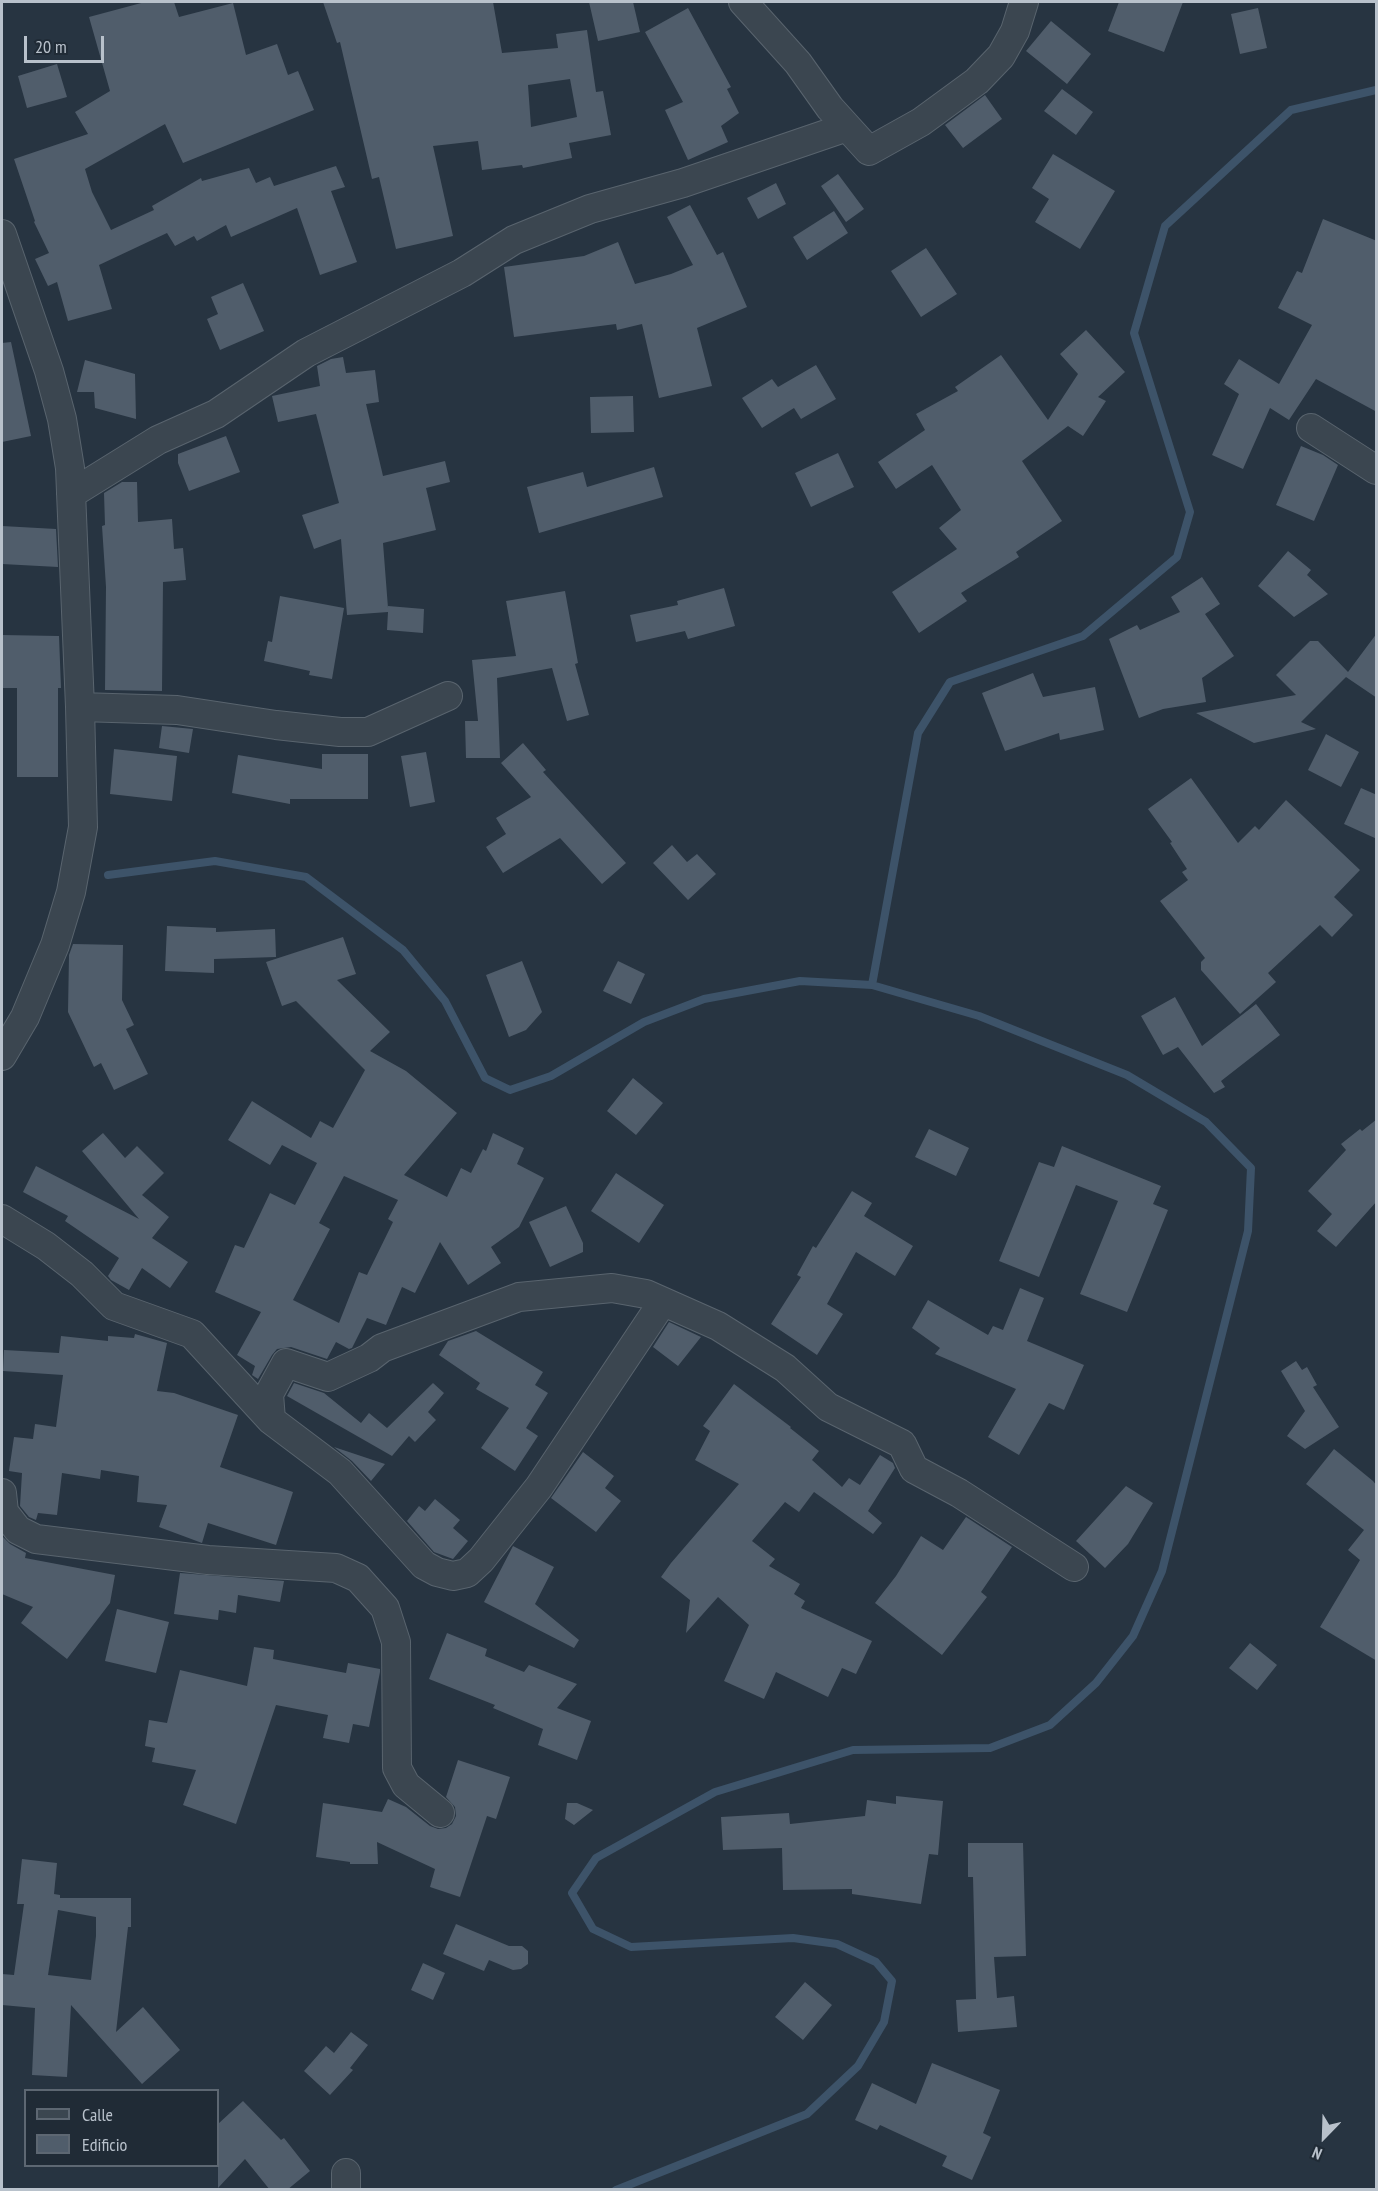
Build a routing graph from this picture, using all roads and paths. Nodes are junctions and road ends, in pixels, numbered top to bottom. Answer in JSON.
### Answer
{"nodes":[{"id":1,"x":743,"y":2,"type":"edge"},
{"id":2,"x":1024,"y":2,"type":"edge"},
{"id":3,"x":847,"y":127,"type":"junction"},
{"id":4,"x":2,"y":234,"type":"edge"},
{"id":5,"x":1311,"y":428,"type":"dead end"},
{"id":6,"x":1377,"y":470,"type":"edge"},
{"id":7,"x":71,"y":494,"type":"junction"},
{"id":8,"x":448,"y":696,"type":"dead end"},
{"id":9,"x":80,"y":707,"type":"junction"},
{"id":10,"x":2,"y":1056,"type":"edge"},
{"id":11,"x":2,"y":1219,"type":"edge"},
{"id":12,"x":662,"y":1302,"type":"junction"},
{"id":13,"x":271,"y":1420,"type":"junction"},
{"id":14,"x":2,"y":1493,"type":"edge"},
{"id":15,"x":1074,"y":1567,"type":"dead end"},
{"id":16,"x":440,"y":1813,"type":"dead end"}],
"edges":[{"from":1,"to":3,"type":"street"},
{"from":2,"to":3,"type":"street"},
{"from":3,"to":7,"type":"street"},
{"from":4,"to":7,"type":"street"},
{"from":5,"to":6,"type":"street"},
{"from":7,"to":9,"type":"street"},
{"from":8,"to":9,"type":"street"},
{"from":9,"to":10,"type":"street"},
{"from":11,"to":13,"type":"street"},
{"from":12,"to":13,"type":"street"},
{"from":12,"to":13,"type":"street"},
{"from":12,"to":15,"type":"street"},
{"from":14,"to":16,"type":"street"}]}
